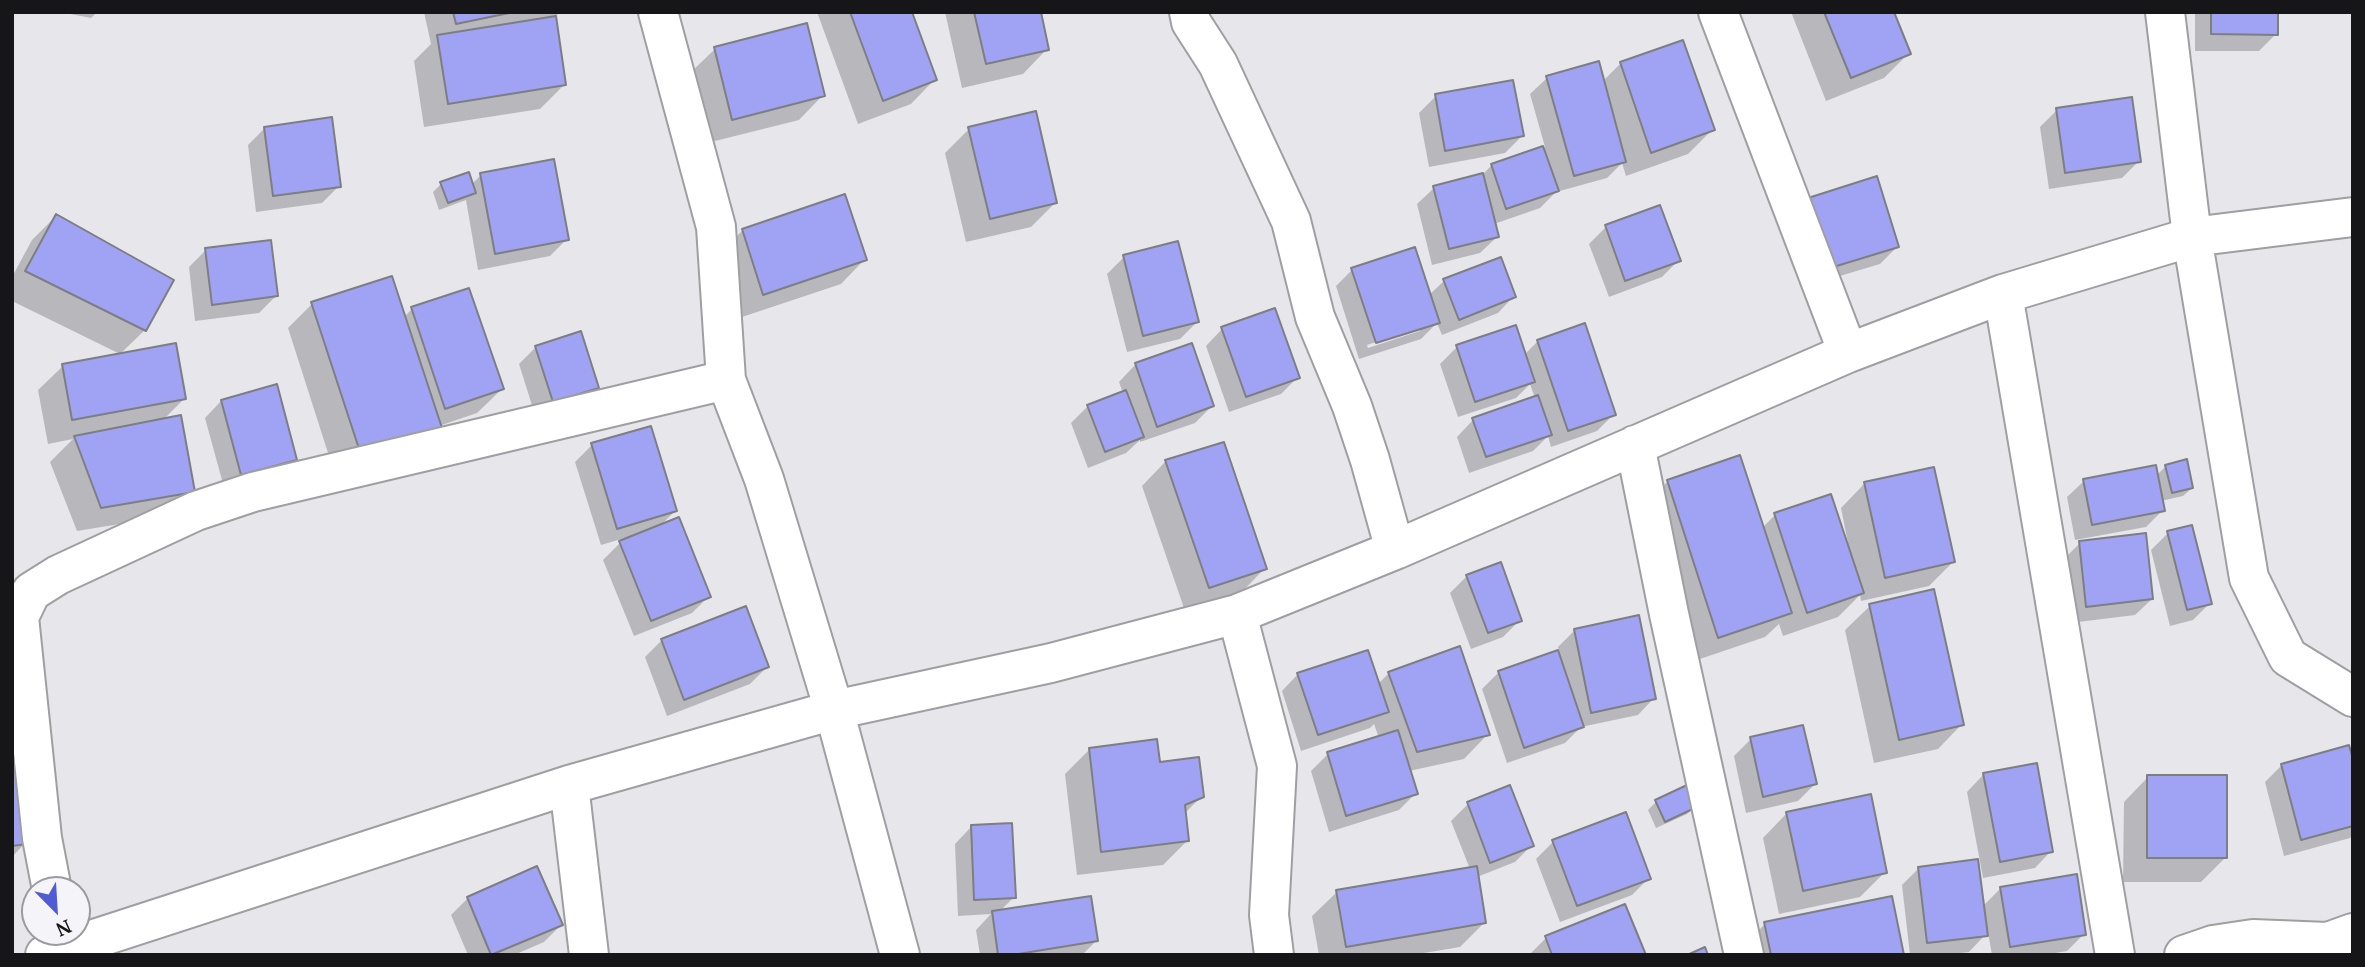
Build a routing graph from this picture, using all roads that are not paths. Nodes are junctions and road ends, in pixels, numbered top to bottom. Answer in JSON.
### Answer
{"nodes":[{"id":1,"x":658,"y":12,"type":"edge"},
{"id":2,"x":1189,"y":12,"type":"edge"},
{"id":3,"x":1718,"y":12,"type":"edge"},
{"id":4,"x":2165,"y":12,"type":"edge"},
{"id":5,"x":2353,"y":217,"type":"edge"},
{"id":6,"x":2192,"y":237,"type":"junction"},
{"id":7,"x":2003,"y":294,"type":"junction"},
{"id":8,"x":1848,"y":353,"type":"junction"},
{"id":9,"x":726,"y":380,"type":"junction"},
{"id":10,"x":1635,"y":445,"type":"junction"},
{"id":11,"x":1395,"y":550,"type":"junction"},
{"id":12,"x":1237,"y":614,"type":"junction"},
{"id":13,"x":2353,"y":697,"type":"edge"},
{"id":14,"x":834,"y":710,"type":"junction"},
{"id":15,"x":569,"y":785,"type":"junction"},
{"id":16,"x":49,"y":876,"type":"edge"},
{"id":17,"x":2353,"y":933,"type":"edge"},
{"id":18,"x":57,"y":948,"type":"edge"},
{"id":19,"x":589,"y":955,"type":"edge"},
{"id":20,"x":900,"y":955,"type":"edge"},
{"id":21,"x":1274,"y":955,"type":"edge"},
{"id":22,"x":1744,"y":955,"type":"edge"},
{"id":23,"x":2115,"y":955,"type":"edge"},
{"id":24,"x":2184,"y":955,"type":"edge"}],
"edges":[{"from":1,"to":9,"type":"street"},
{"from":2,"to":11,"type":"street"},
{"from":3,"to":8,"type":"street"},
{"from":4,"to":6,"type":"street"},
{"from":5,"to":6,"type":"street"},
{"from":6,"to":7,"type":"street"},
{"from":6,"to":13,"type":"street"},
{"from":7,"to":8,"type":"street"},
{"from":7,"to":23,"type":"street"},
{"from":8,"to":10,"type":"street"},
{"from":9,"to":14,"type":"street"},
{"from":9,"to":16,"type":"street"},
{"from":10,"to":11,"type":"street"},
{"from":10,"to":22,"type":"street"},
{"from":11,"to":12,"type":"street"},
{"from":12,"to":14,"type":"street"},
{"from":12,"to":21,"type":"street"},
{"from":14,"to":15,"type":"street"},
{"from":14,"to":20,"type":"street"},
{"from":15,"to":18,"type":"street"},
{"from":15,"to":19,"type":"street"},
{"from":17,"to":24,"type":"street"}]}
